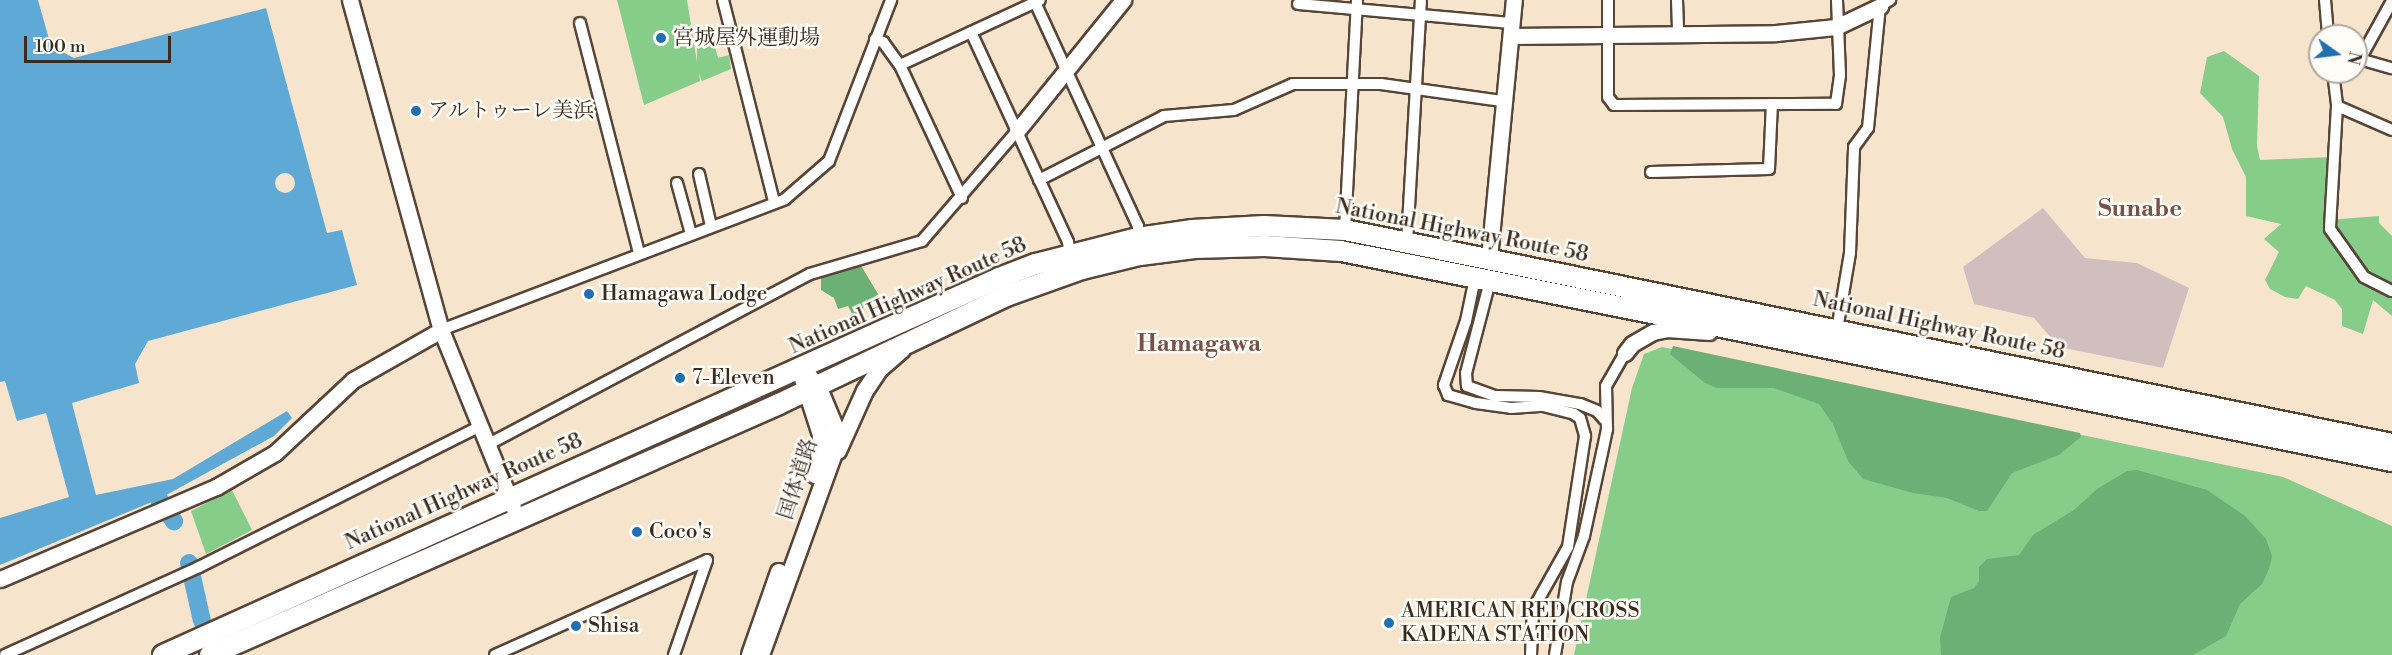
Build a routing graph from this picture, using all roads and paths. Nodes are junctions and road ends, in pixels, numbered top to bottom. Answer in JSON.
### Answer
{"nodes":[{"id":1,"x":350,"y":0,"type":"edge"},
{"id":2,"x":723,"y":0,"type":"edge"},
{"id":3,"x":891,"y":0,"type":"edge"},
{"id":4,"x":1123,"y":0,"type":"edge"},
{"id":5,"x":1421,"y":0,"type":"edge"},
{"id":6,"x":1514,"y":0,"type":"edge"},
{"id":7,"x":1608,"y":0,"type":"edge"},
{"id":8,"x":1677,"y":0,"type":"edge"},
{"id":9,"x":1837,"y":0,"type":"edge"},
{"id":10,"x":2325,"y":0,"type":"edge"},
{"id":11,"x":1036,"y":1,"type":"edge"},
{"id":12,"x":2392,"y":1,"type":"edge"},
{"id":13,"x":1885,"y":3,"type":"edge"},
{"id":14,"x":1298,"y":4,"type":"dead end"},
{"id":15,"x":1357,"y":5,"type":"edge"},
{"id":16,"x":1420,"y":15,"type":"junction"},
{"id":17,"x":580,"y":23,"type":"dead end"},
{"id":18,"x":2327,"y":24,"type":"edge"},
{"id":19,"x":1836,"y":27,"type":"junction"},
{"id":20,"x":1511,"y":30,"type":"junction"},
{"id":21,"x":971,"y":32,"type":"junction"},
{"id":22,"x":1678,"y":34,"type":"junction"},
{"id":23,"x":1609,"y":35,"type":"junction"},
{"id":24,"x":875,"y":39,"type":"junction"},
{"id":25,"x":2368,"y":42,"type":"edge"},
{"id":26,"x":2368,"y":62,"type":"edge"},
{"id":27,"x":900,"y":65,"type":"junction"},
{"id":28,"x":2392,"y":68,"type":"edge"},
{"id":29,"x":1065,"y":71,"type":"junction"},
{"id":30,"x":2334,"y":84,"type":"edge"},
{"id":31,"x":1350,"y":86,"type":"junction"},
{"id":32,"x":1416,"y":89,"type":"junction"},
{"id":33,"x":1502,"y":101,"type":"junction"},
{"id":34,"x":1772,"y":104,"type":"junction"},
{"id":35,"x":2337,"y":106,"type":"junction"},
{"id":36,"x":2392,"y":130,"type":"edge"},
{"id":37,"x":1017,"y":131,"type":"junction"},
{"id":38,"x":1103,"y":148,"type":"junction"},
{"id":39,"x":1651,"y":172,"type":"dead end"},
{"id":40,"x":699,"y":174,"type":"dead end"},
{"id":41,"x":1039,"y":180,"type":"junction"},
{"id":42,"x":677,"y":183,"type":"dead end"},
{"id":43,"x":962,"y":198,"type":"junction"},
{"id":44,"x":774,"y":202,"type":"junction"},
{"id":45,"x":711,"y":226,"type":"junction"},
{"id":46,"x":1345,"y":230,"type":"junction"},
{"id":47,"x":690,"y":234,"type":"junction"},
{"id":48,"x":1138,"y":238,"type":"junction"},
{"id":49,"x":1407,"y":242,"type":"junction"},
{"id":50,"x":639,"y":253,"type":"junction"},
{"id":51,"x":1070,"y":255,"type":"junction"},
{"id":52,"x":1489,"y":258,"type":"junction"},
{"id":53,"x":1483,"y":279,"type":"junction"},
{"id":54,"x":2392,"y":291,"type":"edge"},
{"id":55,"x":441,"y":330,"type":"junction"},
{"id":56,"x":1837,"y":330,"type":"junction"},
{"id":57,"x":921,"y":334,"type":"junction"},
{"id":58,"x":1777,"y":339,"type":"junction"},
{"id":59,"x":1625,"y":353,"type":"joint"},
{"id":60,"x":802,"y":369,"type":"junction"},
{"id":61,"x":811,"y":389,"type":"junction"},
{"id":62,"x":1605,"y":419,"type":"junction"},
{"id":63,"x":479,"y":427,"type":"junction"},
{"id":64,"x":2392,"y":444,"type":"edge"},
{"id":65,"x":487,"y":446,"type":"junction"},
{"id":66,"x":2392,"y":461,"type":"edge"},
{"id":67,"x":830,"y":467,"type":"junction"},
{"id":68,"x":510,"y":498,"type":"junction"},
{"id":69,"x":518,"y":517,"type":"junction"},
{"id":70,"x":1575,"y":530,"type":"junction"},
{"id":71,"x":0,"y":579,"type":"edge"},
{"id":72,"x":5,"y":655,"type":"edge"},
{"id":73,"x":163,"y":655,"type":"edge"},
{"id":74,"x":210,"y":655,"type":"edge"},
{"id":75,"x":495,"y":655,"type":"edge"},
{"id":76,"x":674,"y":655,"type":"edge"},
{"id":77,"x":750,"y":655,"type":"edge"},
{"id":78,"x":761,"y":655,"type":"edge"},
{"id":79,"x":1531,"y":655,"type":"edge"},
{"id":80,"x":1555,"y":655,"type":"edge"}],
"edges":[{"from":1,"to":55,"type":"street"},
{"from":2,"to":44,"type":"street"},
{"from":3,"to":24,"type":"street"},
{"from":4,"to":29,"type":"street"},
{"from":5,"to":16,"type":"street"},
{"from":6,"to":20,"type":"street"},
{"from":7,"to":23,"type":"street"},
{"from":8,"to":22,"type":"street"},
{"from":9,"to":19,"type":"street"},
{"from":10,"to":18,"type":"street"},
{"from":11,"to":21,"type":"street"},
{"from":11,"to":29,"type":"street"},
{"from":12,"to":25,"type":"street"},
{"from":13,"to":19,"type":"street"},
{"from":13,"to":56,"type":"street"},
{"from":14,"to":15,"type":"street"},
{"from":15,"to":16,"type":"street"},
{"from":15,"to":31,"type":"street"},
{"from":16,"to":20,"type":"street"},
{"from":16,"to":32,"type":"street"},
{"from":17,"to":50,"type":"street"},
{"from":19,"to":22,"type":"street"},
{"from":19,"to":34,"type":"street"},
{"from":20,"to":23,"type":"street"},
{"from":20,"to":33,"type":"street"},
{"from":21,"to":27,"type":"street"},
{"from":21,"to":37,"type":"street"},
{"from":22,"to":23,"type":"street"},
{"from":23,"to":34,"type":"street"},
{"from":24,"to":27,"type":"street"},
{"from":24,"to":44,"type":"street"},
{"from":26,"to":28,"type":"street"},
{"from":27,"to":43,"type":"street"},
{"from":29,"to":37,"type":"street"},
{"from":29,"to":38,"type":"street"},
{"from":30,"to":35,"type":"street"},
{"from":31,"to":32,"type":"street"},
{"from":31,"to":38,"type":"street"},
{"from":31,"to":46,"type":"street"},
{"from":32,"to":33,"type":"street"},
{"from":32,"to":49,"type":"street"},
{"from":33,"to":52,"type":"street"},
{"from":34,"to":39,"type":"street"},
{"from":35,"to":36,"type":"street"},
{"from":35,"to":54,"type":"street"},
{"from":37,"to":41,"type":"street"},
{"from":37,"to":43,"type":"street"},
{"from":38,"to":41,"type":"street"},
{"from":38,"to":48,"type":"street"},
{"from":40,"to":45,"type":"street"},
{"from":41,"to":51,"type":"street"},
{"from":42,"to":47,"type":"street"},
{"from":43,"to":65,"type":"street"},
{"from":44,"to":45,"type":"street"},
{"from":45,"to":47,"type":"street"},
{"from":46,"to":48,"type":"highway","name":"National Highway Route 58"},
{"from":46,"to":49,"type":"highway","name":"National Highway Route 58"},
{"from":47,"to":50,"type":"street"},
{"from":48,"to":51,"type":"highway","name":"National Highway Route 58"},
{"from":49,"to":52,"type":"highway","name":"National Highway Route 58"},
{"from":50,"to":55,"type":"street"},
{"from":51,"to":60,"type":"highway","name":"National Highway Route 58"},
{"from":52,"to":53,"type":"street"},
{"from":52,"to":56,"type":"highway","name":"National Highway Route 58"},
{"from":53,"to":57,"type":"highway","name":"National Highway Route 58"},
{"from":53,"to":58,"type":"highway","name":"National Highway Route 58"},
{"from":53,"to":62,"type":"street"},
{"from":53,"to":70,"type":"street"},
{"from":55,"to":63,"type":"street"},
{"from":55,"to":71,"type":"street"},
{"from":56,"to":64,"type":"highway","name":"National Highway Route 58"},
{"from":57,"to":61,"type":"highway","name":"National Highway Route 58"},
{"from":57,"to":67,"type":"main road"},
{"from":58,"to":59,"type":"street"},
{"from":58,"to":66,"type":"highway","name":"National Highway Route 58"},
{"from":59,"to":62,"type":"street"},
{"from":60,"to":61,"type":"main road","name":"国体道路"},
{"from":60,"to":68,"type":"highway","name":"National Highway Route 58"},
{"from":61,"to":67,"type":"main road","name":"国体道路"},
{"from":61,"to":69,"type":"highway","name":"National Highway Route 58"},
{"from":61,"to":77,"type":"main road","name":"国体道路"},
{"from":62,"to":70,"type":"street"},
{"from":63,"to":65,"type":"street"},
{"from":63,"to":72,"type":"street"},
{"from":65,"to":68,"type":"street"},
{"from":67,"to":78,"type":"main road","name":"国体道路"},
{"from":68,"to":69,"type":"street"},
{"from":68,"to":73,"type":"highway","name":"National Highway Route 58"},
{"from":69,"to":74,"type":"highway","name":"National Highway Route 58"},
{"from":70,"to":79,"type":"street"},
{"from":70,"to":80,"type":"street"},
{"from":75,"to":76,"type":"street"}]}
